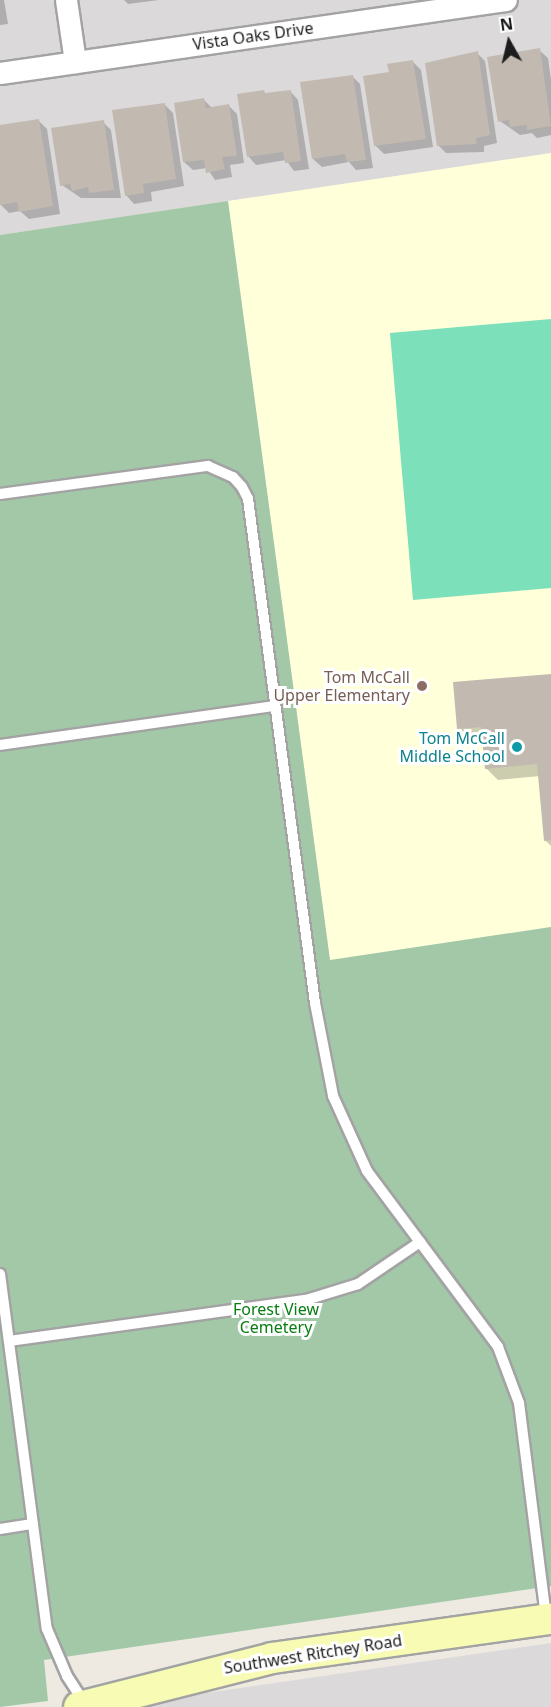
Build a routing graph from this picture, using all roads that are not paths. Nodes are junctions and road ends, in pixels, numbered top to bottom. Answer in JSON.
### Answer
{"nodes":[{"id":1,"x":66,"y":0,"type":"edge"},
{"id":2,"x":506,"y":0,"type":"edge"},
{"id":3,"x":75,"y":62,"type":"junction"},
{"id":4,"x":0,"y":73,"type":"edge"},
{"id":5,"x":0,"y":494,"type":"edge"},
{"id":6,"x":276,"y":706,"type":"junction"},
{"id":7,"x":0,"y":745,"type":"edge"},
{"id":8,"x":420,"y":1242,"type":"junction"},
{"id":9,"x":0,"y":1274,"type":"edge"},
{"id":10,"x":9,"y":1341,"type":"junction"},
{"id":11,"x":33,"y":1524,"type":"junction"},
{"id":12,"x":0,"y":1529,"type":"edge"},
{"id":13,"x":549,"y":1619,"type":"edge"},
{"id":14,"x":82,"y":1706,"type":"edge"}],
"edges":[{"from":1,"to":3,"type":"street"},
{"from":2,"to":3,"type":"street","name":"Vista Oaks Drive"},
{"from":3,"to":4,"type":"street","name":"Vista Oaks Drive"},
{"from":5,"to":6,"type":"lane"},
{"from":6,"to":7,"type":"lane"},
{"from":6,"to":8,"type":"lane"},
{"from":8,"to":10,"type":"lane"},
{"from":8,"to":13,"type":"lane"},
{"from":9,"to":10,"type":"lane"},
{"from":10,"to":11,"type":"lane"},
{"from":11,"to":12,"type":"lane"},
{"from":11,"to":14,"type":"lane"},
{"from":13,"to":14,"type":"street","name":"Southwest Ritchey Road"}]}
